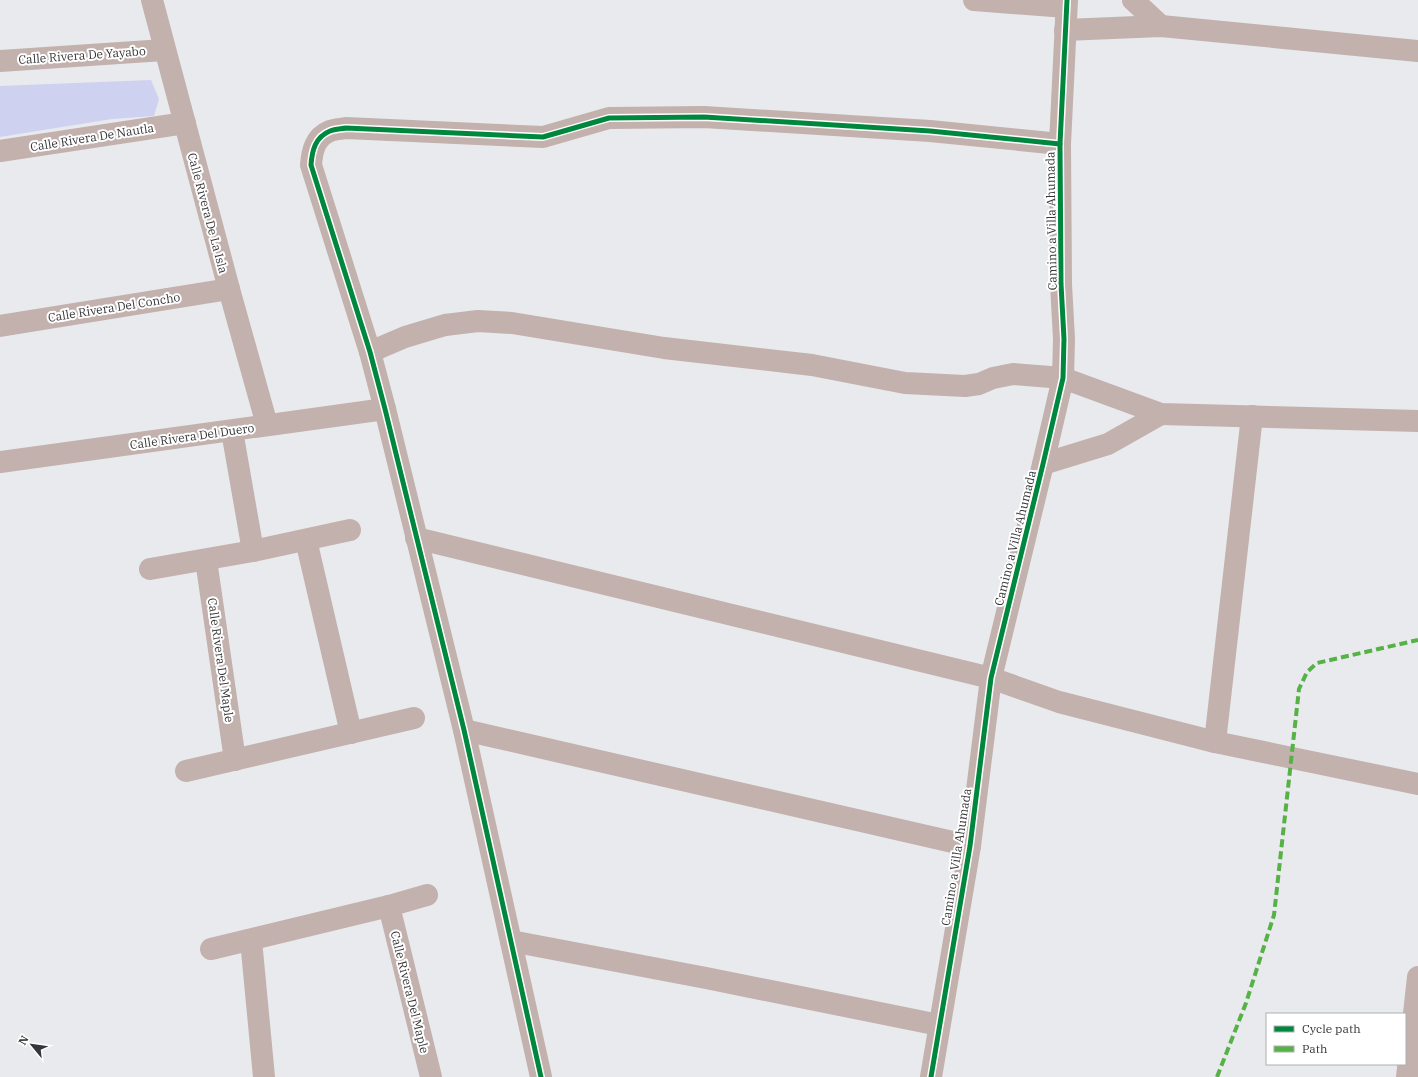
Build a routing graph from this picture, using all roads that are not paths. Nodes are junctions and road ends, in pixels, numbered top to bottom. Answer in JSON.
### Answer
{"nodes":[{"id":1,"x":152,"y":0,"type":"edge"},
{"id":2,"x":974,"y":0,"type":"edge"},
{"id":3,"x":1133,"y":0,"type":"edge"},
{"id":4,"x":1067,"y":3,"type":"edge"},
{"id":5,"x":1161,"y":26,"type":"junction"},
{"id":6,"x":1065,"y":30,"type":"junction"},
{"id":7,"x":164,"y":50,"type":"junction"},
{"id":8,"x":1418,"y":51,"type":"edge"},
{"id":9,"x":0,"y":60,"type":"edge"},
{"id":10,"x":184,"y":123,"type":"junction"},
{"id":11,"x":1060,"y":144,"type":"junction"},
{"id":12,"x":0,"y":151,"type":"edge"},
{"id":13,"x":229,"y":289,"type":"junction"},
{"id":14,"x":0,"y":326,"type":"edge"},
{"id":15,"x":370,"y":352,"type":"junction"},
{"id":16,"x":1063,"y":378,"type":"junction"},
{"id":17,"x":385,"y":409,"type":"junction"},
{"id":18,"x":1161,"y":414,"type":"junction"},
{"id":19,"x":1252,"y":416,"type":"junction"},
{"id":20,"x":1418,"y":421,"type":"edge"},
{"id":21,"x":266,"y":425,"type":"junction"},
{"id":22,"x":232,"y":431,"type":"junction"},
{"id":23,"x":0,"y":462,"type":"edge"},
{"id":24,"x":1044,"y":464,"type":"junction"},
{"id":25,"x":350,"y":530,"type":"dead end"},
{"id":26,"x":416,"y":538,"type":"junction"},
{"id":27,"x":306,"y":540,"type":"junction"},
{"id":28,"x":253,"y":551,"type":"junction"},
{"id":29,"x":206,"y":560,"type":"junction"},
{"id":30,"x":150,"y":569,"type":"dead end"},
{"id":31,"x":991,"y":678,"type":"junction"},
{"id":32,"x":414,"y":718,"type":"dead end"},
{"id":33,"x":464,"y":730,"type":"junction"},
{"id":34,"x":351,"y":734,"type":"junction"},
{"id":35,"x":1215,"y":742,"type":"junction"},
{"id":36,"x":235,"y":760,"type":"junction"},
{"id":37,"x":186,"y":770,"type":"dead end"},
{"id":38,"x":1418,"y":784,"type":"edge"},
{"id":39,"x":970,"y":846,"type":"junction"},
{"id":40,"x":427,"y":895,"type":"dead end"},
{"id":41,"x":389,"y":906,"type":"junction"},
{"id":42,"x":250,"y":940,"type":"junction"},
{"id":43,"x":511,"y":941,"type":"junction"},
{"id":44,"x":211,"y":949,"type":"dead end"},
{"id":45,"x":1418,"y":977,"type":"edge"},
{"id":46,"x":939,"y":1026,"type":"junction"},
{"id":47,"x":264,"y":1077,"type":"edge"},
{"id":48,"x":431,"y":1077,"type":"edge"},
{"id":49,"x":541,"y":1077,"type":"edge"},
{"id":50,"x":931,"y":1077,"type":"edge"},
{"id":51,"x":1407,"y":1077,"type":"edge"}],
"edges":[{"from":1,"to":7,"type":"street","name":"Calle Rivera De La Isla"},
{"from":2,"to":4,"type":"street"},
{"from":3,"to":5,"type":"street"},
{"from":4,"to":6,"type":"street","name":"Camino a Villa Ahumada"},
{"from":5,"to":6,"type":"street"},
{"from":5,"to":8,"type":"street"},
{"from":6,"to":11,"type":"street","name":"Camino a Villa Ahumada"},
{"from":7,"to":9,"type":"street","name":"Calle Rivera De Yayabo"},
{"from":7,"to":10,"type":"street","name":"Calle Rivera De La Isla"},
{"from":10,"to":12,"type":"street","name":"Calle Rivera De Nautla"},
{"from":10,"to":13,"type":"street","name":"Calle Rivera De La Isla"},
{"from":11,"to":15,"type":"street"},
{"from":11,"to":16,"type":"street","name":"Camino a Villa Ahumada"},
{"from":13,"to":14,"type":"street","name":"Calle Rivera Del Concho"},
{"from":13,"to":21,"type":"street","name":"Calle Rivera De La Isla"},
{"from":15,"to":16,"type":"street"},
{"from":15,"to":17,"type":"street"},
{"from":16,"to":18,"type":"street"},
{"from":16,"to":24,"type":"street","name":"Camino a Villa Ahumada"},
{"from":17,"to":21,"type":"street","name":"Calle Rivera Del Duero"},
{"from":17,"to":26,"type":"street"},
{"from":18,"to":19,"type":"street"},
{"from":18,"to":24,"type":"street"},
{"from":19,"to":20,"type":"street"},
{"from":19,"to":35,"type":"street"},
{"from":21,"to":22,"type":"street","name":"Calle Rivera Del Duero"},
{"from":22,"to":23,"type":"street","name":"Calle Rivera Del Duero"},
{"from":22,"to":28,"type":"street"},
{"from":24,"to":31,"type":"street","name":"Camino a Villa Ahumada"},
{"from":25,"to":27,"type":"street"},
{"from":26,"to":31,"type":"street"},
{"from":26,"to":33,"type":"street"},
{"from":27,"to":28,"type":"street"},
{"from":27,"to":34,"type":"street"},
{"from":28,"to":29,"type":"street"},
{"from":29,"to":30,"type":"street"},
{"from":29,"to":36,"type":"street","name":"Calle Rivera Del Maple"},
{"from":31,"to":35,"type":"street"},
{"from":31,"to":39,"type":"street","name":"Camino a Villa Ahumada"},
{"from":32,"to":34,"type":"street"},
{"from":33,"to":39,"type":"street"},
{"from":33,"to":43,"type":"street"},
{"from":34,"to":36,"type":"street"},
{"from":35,"to":38,"type":"street"},
{"from":36,"to":37,"type":"street"},
{"from":39,"to":46,"type":"street","name":"Camino a Villa Ahumada"},
{"from":40,"to":41,"type":"street"},
{"from":41,"to":42,"type":"street"},
{"from":41,"to":48,"type":"street","name":"Calle Rivera Del Maple"},
{"from":42,"to":44,"type":"street"},
{"from":42,"to":47,"type":"street"},
{"from":43,"to":46,"type":"street"},
{"from":43,"to":49,"type":"street"},
{"from":45,"to":51,"type":"street"},
{"from":46,"to":50,"type":"street","name":"Camino a Villa Ahumada"}]}
